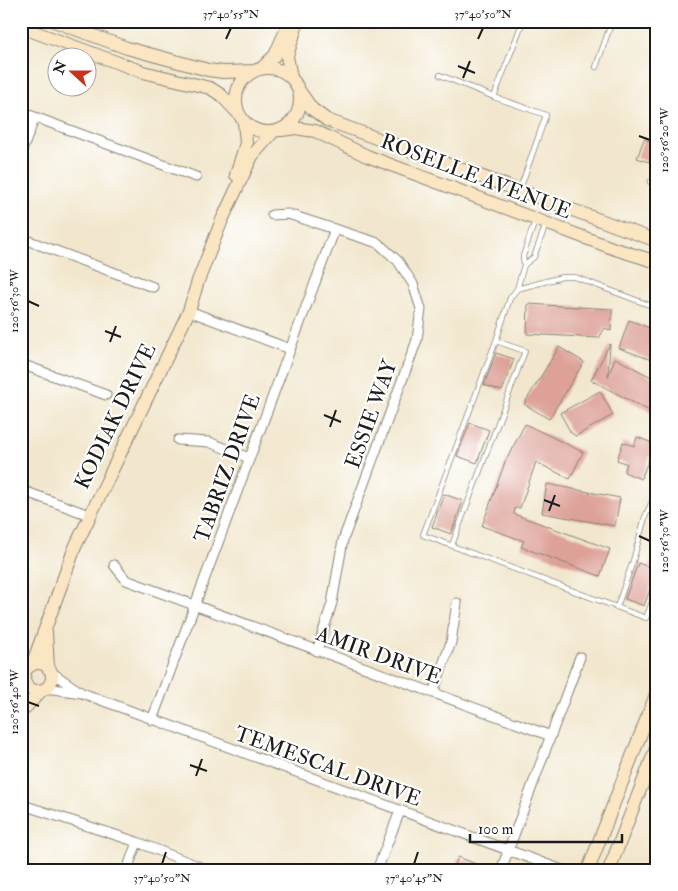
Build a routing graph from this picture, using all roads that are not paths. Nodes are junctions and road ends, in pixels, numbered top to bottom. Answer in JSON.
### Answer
{"nodes":[{"id":1,"x":54,"y":21,"type":"edge"},
{"id":2,"x":290,"y":21,"type":"edge"},
{"id":3,"x":298,"y":21,"type":"edge"},
{"id":4,"x":523,"y":21,"type":"edge"},
{"id":5,"x":612,"y":21,"type":"edge"},
{"id":6,"x":637,"y":21,"type":"edge"},
{"id":7,"x":21,"y":27,"type":"edge"},
{"id":8,"x":657,"y":30,"type":"edge"},
{"id":9,"x":596,"y":67,"type":"dead end"},
{"id":10,"x":258,"y":70,"type":"junction"},
{"id":11,"x":440,"y":75,"type":"dead end"},
{"id":12,"x":291,"y":77,"type":"junction"},
{"id":13,"x":298,"y":89,"type":"junction"},
{"id":14,"x":494,"y":97,"type":"junction"},
{"id":15,"x":21,"y":112,"type":"edge"},
{"id":16,"x":34,"y":117,"type":"junction"},
{"id":17,"x":242,"y":118,"type":"junction"},
{"id":18,"x":277,"y":131,"type":"junction"},
{"id":19,"x":21,"y":153,"type":"edge"},
{"id":20,"x":196,"y":177,"type":"dead end"},
{"id":21,"x":650,"y":182,"type":"dead end"},
{"id":22,"x":657,"y":185,"type":"edge"},
{"id":23,"x":519,"y":192,"type":"junction"},
{"id":24,"x":272,"y":215,"type":"dead end"},
{"id":25,"x":222,"y":220,"type":"junction"},
{"id":26,"x":540,"y":222,"type":"junction"},
{"id":27,"x":335,"y":228,"type":"junction"},
{"id":28,"x":21,"y":238,"type":"edge"},
{"id":29,"x":657,"y":241,"type":"edge"},
{"id":30,"x":657,"y":262,"type":"edge"},
{"id":31,"x":524,"y":265,"type":"junction"},
{"id":32,"x":153,"y":287,"type":"dead end"},
{"id":33,"x":517,"y":289,"type":"junction"},
{"id":34,"x":657,"y":308,"type":"edge"},
{"id":35,"x":189,"y":312,"type":"junction"},
{"id":36,"x":496,"y":341,"type":"junction"},
{"id":37,"x":290,"y":349,"type":"junction"},
{"id":38,"x":21,"y":364,"type":"edge"},
{"id":39,"x":106,"y":395,"type":"dead end"},
{"id":40,"x":178,"y":440,"type":"dead end"},
{"id":41,"x":249,"y":458,"type":"junction"},
{"id":42,"x":21,"y":490,"type":"edge"},
{"id":43,"x":657,"y":490,"type":"edge"},
{"id":44,"x":89,"y":515,"type":"junction"},
{"id":45,"x":452,"y":545,"type":"junction"},
{"id":46,"x":114,"y":565,"type":"dead end"},
{"id":47,"x":657,"y":589,"type":"edge"},
{"id":48,"x":457,"y":602,"type":"dead end"},
{"id":49,"x":194,"y":606,"type":"junction"},
{"id":50,"x":617,"y":607,"type":"junction"},
{"id":51,"x":46,"y":630,"type":"junction"},
{"id":52,"x":317,"y":651,"type":"junction"},
{"id":53,"x":580,"y":657,"type":"dead end"},
{"id":54,"x":32,"y":665,"type":"junction"},
{"id":55,"x":49,"y":670,"type":"junction"},
{"id":56,"x":24,"y":689,"type":"edge"},
{"id":57,"x":44,"y":689,"type":"junction"},
{"id":58,"x":657,"y":692,"type":"edge"},
{"id":59,"x":82,"y":693,"type":"junction"},
{"id":60,"x":433,"y":693,"type":"junction"},
{"id":61,"x":21,"y":712,"type":"edge"},
{"id":62,"x":152,"y":720,"type":"junction"},
{"id":63,"x":551,"y":736,"type":"junction"},
{"id":64,"x":657,"y":746,"type":"edge"},
{"id":65,"x":26,"y":806,"type":"dead end"},
{"id":66,"x":400,"y":811,"type":"junction"},
{"id":67,"x":137,"y":842,"type":"junction"},
{"id":68,"x":508,"y":850,"type":"junction"},
{"id":69,"x":127,"y":870,"type":"edge"},
{"id":70,"x":208,"y":870,"type":"edge"},
{"id":71,"x":377,"y":870,"type":"edge"},
{"id":72,"x":501,"y":870,"type":"edge"},
{"id":73,"x":562,"y":870,"type":"edge"},
{"id":74,"x":588,"y":870,"type":"edge"},
{"id":75,"x":609,"y":870,"type":"edge"}],
"edges":[{"from":1,"to":10,"type":"main road"},
{"from":2,"to":10,"type":"main road"},
{"from":3,"to":12,"type":"main road"},
{"from":4,"to":14,"type":"lane"},
{"from":5,"to":9,"type":"lane"},
{"from":6,"to":8,"type":"lane"},
{"from":7,"to":17,"type":"main road"},
{"from":10,"to":12,"type":"main road"},
{"from":10,"to":17,"type":"main road"},
{"from":11,"to":14,"type":"lane"},
{"from":12,"to":13,"type":"main road"},
{"from":13,"to":18,"type":"main road"},
{"from":13,"to":23,"type":"main road","name":"ROSELLE AVENUE"},
{"from":14,"to":23,"type":"lane"},
{"from":15,"to":16,"type":"street"},
{"from":16,"to":19,"type":"street"},
{"from":16,"to":20,"type":"street"},
{"from":17,"to":18,"type":"main road"},
{"from":17,"to":25,"type":"main road","name":"KODIAK DRIVE"},
{"from":18,"to":25,"type":"main road","name":"KODIAK DRIVE"},
{"from":18,"to":26,"type":"main road","name":"ROSELLE AVENUE"},
{"from":21,"to":22,"type":"lane"},
{"from":23,"to":29,"type":"main road","name":"ROSELLE AVENUE"},
{"from":24,"to":27,"type":"street","name":"ESSIE WAY"},
{"from":25,"to":35,"type":"main road","name":"KODIAK DRIVE"},
{"from":26,"to":30,"type":"main road","name":"ROSELLE AVENUE"},
{"from":26,"to":31,"type":"lane"},
{"from":26,"to":31,"type":"lane"},
{"from":27,"to":37,"type":"street","name":"TABRIZ DRIVE"},
{"from":27,"to":52,"type":"street","name":"ESSIE WAY"},
{"from":28,"to":32,"type":"street"},
{"from":31,"to":33,"type":"lane"},
{"from":33,"to":34,"type":"lane"},
{"from":33,"to":36,"type":"lane"},
{"from":35,"to":37,"type":"street"},
{"from":35,"to":44,"type":"main road","name":"KODIAK DRIVE"},
{"from":36,"to":45,"type":"lane"},
{"from":36,"to":45,"type":"lane"},
{"from":37,"to":41,"type":"street","name":"TABRIZ DRIVE"},
{"from":38,"to":39,"type":"street"},
{"from":40,"to":41,"type":"street"},
{"from":41,"to":49,"type":"street","name":"TABRIZ DRIVE"},
{"from":42,"to":44,"type":"street"},
{"from":43,"to":50,"type":"lane"},
{"from":44,"to":51,"type":"main road","name":"KODIAK DRIVE"},
{"from":45,"to":50,"type":"lane"},
{"from":46,"to":49,"type":"street","name":"AMIR DRIVE"},
{"from":47,"to":50,"type":"lane"},
{"from":48,"to":60,"type":"street"},
{"from":49,"to":52,"type":"street","name":"AMIR DRIVE"},
{"from":49,"to":62,"type":"street","name":"TABRIZ DRIVE"},
{"from":51,"to":54,"type":"main road","name":"KODIAK DRIVE"},
{"from":51,"to":55,"type":"main road","name":"KODIAK DRIVE"},
{"from":52,"to":60,"type":"street","name":"AMIR DRIVE"},
{"from":53,"to":63,"type":"street"},
{"from":54,"to":55,"type":"main road"},
{"from":54,"to":56,"type":"main road"},
{"from":55,"to":57,"type":"main road"},
{"from":55,"to":59,"type":"street","name":"TEMESCAL DRIVE"},
{"from":56,"to":57,"type":"main road"},
{"from":57,"to":59,"type":"street","name":"TEMESCAL DRIVE"},
{"from":57,"to":61,"type":"main road"},
{"from":58,"to":74,"type":"main road"},
{"from":59,"to":62,"type":"street","name":"TEMESCAL DRIVE"},
{"from":60,"to":63,"type":"street","name":"AMIR DRIVE"},
{"from":62,"to":66,"type":"street","name":"TEMESCAL DRIVE"},
{"from":63,"to":68,"type":"street"},
{"from":64,"to":75,"type":"main road"},
{"from":65,"to":67,"type":"street"},
{"from":66,"to":68,"type":"street","name":"TEMESCAL DRIVE"},
{"from":66,"to":71,"type":"street"},
{"from":67,"to":69,"type":"street"},
{"from":67,"to":70,"type":"street"},
{"from":68,"to":72,"type":"street"},
{"from":68,"to":73,"type":"street","name":"TEMESCAL DRIVE"}]}
